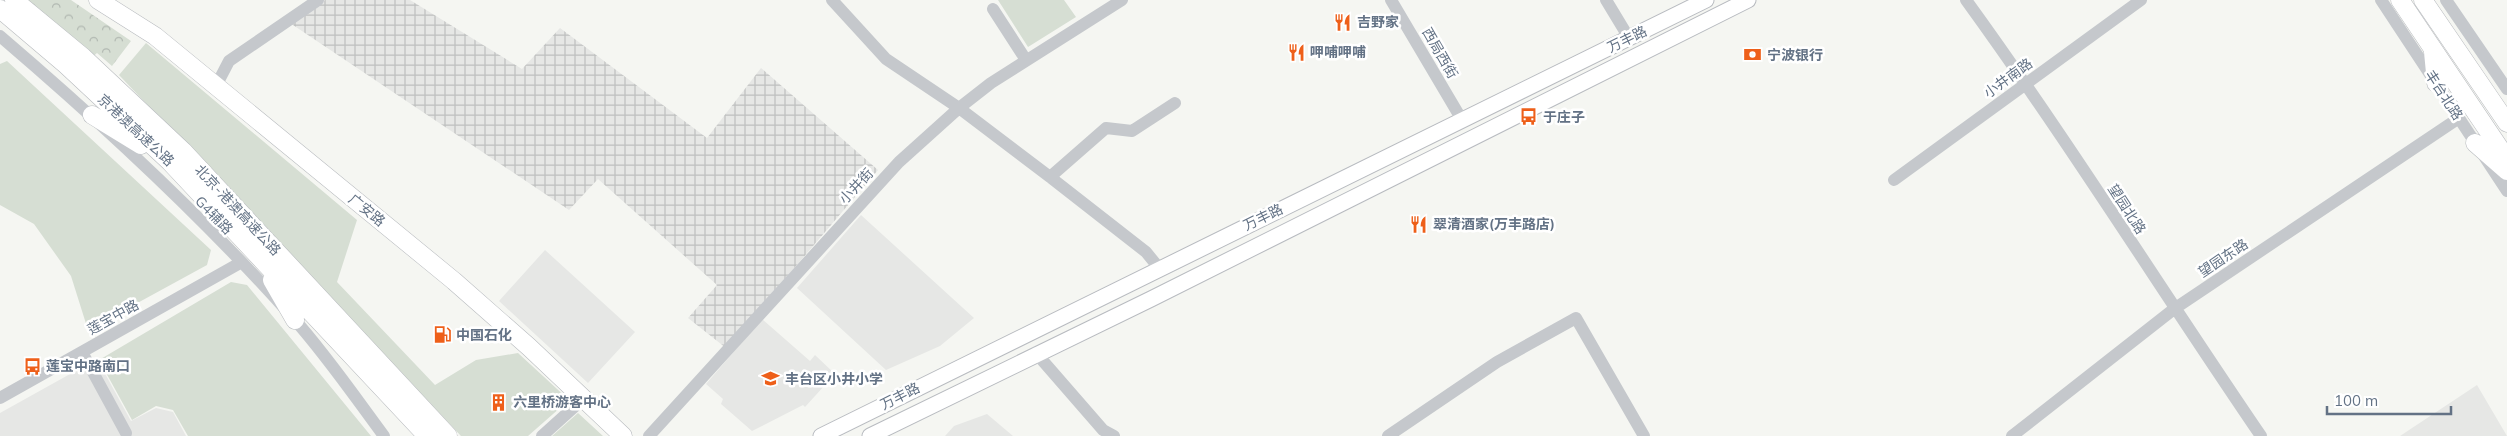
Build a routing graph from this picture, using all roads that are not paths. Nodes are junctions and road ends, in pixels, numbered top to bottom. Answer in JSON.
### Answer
{"nodes":[{"id":1,"x":14,"y":0,"type":"edge"},
{"id":2,"x":98,"y":0,"type":"edge"},
{"id":3,"x":318,"y":0,"type":"edge"},
{"id":4,"x":832,"y":0,"type":"edge"},
{"id":5,"x":1122,"y":0,"type":"edge"},
{"id":6,"x":1392,"y":0,"type":"edge"},
{"id":7,"x":1606,"y":0,"type":"edge"},
{"id":8,"x":1706,"y":0,"type":"edge"},
{"id":9,"x":1748,"y":0,"type":"edge"},
{"id":10,"x":1966,"y":0,"type":"edge"},
{"id":11,"x":2140,"y":0,"type":"edge"},
{"id":12,"x":2381,"y":0,"type":"edge"},
{"id":13,"x":2400,"y":0,"type":"edge"},
{"id":14,"x":2423,"y":0,"type":"edge"},
{"id":15,"x":2434,"y":0,"type":"edge"},
{"id":16,"x":2446,"y":0,"type":"edge"},
{"id":17,"x":0,"y":9,"type":"edge"},
{"id":18,"x":993,"y":9,"type":"dead end"},
{"id":19,"x":0,"y":36,"type":"edge"},
{"id":20,"x":1629,"y":38,"type":"junction"},
{"id":21,"x":2432,"y":49,"type":"junction"},
{"id":22,"x":1026,"y":60,"type":"junction"},
{"id":23,"x":2465,"y":62,"type":"junction"},
{"id":24,"x":2436,"y":82,"type":"junction"},
{"id":25,"x":2026,"y":83,"type":"junction"},
{"id":26,"x":216,"y":86,"type":"junction"},
{"id":27,"x":2507,"y":89,"type":"edge"},
{"id":28,"x":1175,"y":103,"type":"dead end"},
{"id":29,"x":959,"y":108,"type":"junction"},
{"id":30,"x":92,"y":115,"type":"junction"},
{"id":31,"x":2459,"y":118,"type":"junction"},
{"id":32,"x":1462,"y":120,"type":"junction"},
{"id":33,"x":2507,"y":123,"type":"edge"},
{"id":34,"x":2476,"y":143,"type":"junction"},
{"id":35,"x":2507,"y":160,"type":"edge"},
{"id":36,"x":170,"y":162,"type":"junction"},
{"id":37,"x":2507,"y":171,"type":"edge"},
{"id":38,"x":1050,"y":177,"type":"junction"},
{"id":39,"x":1894,"y":180,"type":"dead end"},
{"id":40,"x":2507,"y":191,"type":"edge"},
{"id":41,"x":1225,"y":235,"type":"junction"},
{"id":42,"x":257,"y":253,"type":"junction"},
{"id":43,"x":240,"y":263,"type":"junction"},
{"id":44,"x":1159,"y":268,"type":"junction"},
{"id":45,"x":1163,"y":293,"type":"junction"},
{"id":46,"x":1095,"y":300,"type":"junction"},
{"id":47,"x":2174,"y":308,"type":"junction"},
{"id":48,"x":295,"y":320,"type":"junction"},
{"id":49,"x":82,"y":352,"type":"junction"},
{"id":50,"x":1036,"y":353,"type":"junction"},
{"id":51,"x":0,"y":398,"type":"edge"},
{"id":52,"x":583,"y":399,"type":"junction"},
{"id":53,"x":126,"y":433,"type":"dead end"},
{"id":54,"x":384,"y":436,"type":"edge"},
{"id":55,"x":427,"y":436,"type":"edge"},
{"id":56,"x":448,"y":436,"type":"edge"},
{"id":57,"x":542,"y":436,"type":"edge"},
{"id":58,"x":623,"y":436,"type":"edge"},
{"id":59,"x":649,"y":436,"type":"edge"},
{"id":60,"x":820,"y":436,"type":"edge"},
{"id":61,"x":870,"y":436,"type":"edge"},
{"id":62,"x":1114,"y":436,"type":"edge"},
{"id":63,"x":1388,"y":436,"type":"edge"},
{"id":64,"x":1644,"y":436,"type":"edge"},
{"id":65,"x":2012,"y":436,"type":"edge"},
{"id":66,"x":2261,"y":436,"type":"edge"}],
"edges":[{"from":1,"to":56,"type":"highway","name":"北京-港澳高速公路"},
{"from":2,"to":26,"type":"highway","name":"广安路"},
{"from":3,"to":26,"type":"street"},
{"from":4,"to":29,"type":"street"},
{"from":5,"to":22,"type":"street","name":"小井街"},
{"from":6,"to":32,"type":"street","name":"西局西街"},
{"from":7,"to":20,"type":"street"},
{"from":8,"to":20,"type":"main road","name":"万丰路"},
{"from":9,"to":45,"type":"main road","name":"万丰路"},
{"from":10,"to":25,"type":"street","name":"望园北路"},
{"from":11,"to":25,"type":"street","name":"小井南路"},
{"from":12,"to":24,"type":"street","name":"丰台北路"},
{"from":13,"to":21,"type":"highway","name":"丰台北路"},
{"from":14,"to":23,"type":"highway"},
{"from":15,"to":23,"type":"highway"},
{"from":16,"to":27,"type":"street"},
{"from":17,"to":36,"type":"highway","name":"京港澳高速公路"},
{"from":18,"to":22,"type":"street"},
{"from":19,"to":30,"type":"street","name":"G4辅路"},
{"from":20,"to":32,"type":"main road","name":"万丰路"},
{"from":21,"to":24,"type":"highway"},
{"from":21,"to":35,"type":"highway","name":"丰台北路"},
{"from":22,"to":29,"type":"street","name":"小井街"},
{"from":23,"to":33,"type":"highway"},
{"from":24,"to":31,"type":"street","name":"丰台北路"},
{"from":25,"to":39,"type":"street","name":"小井南路"},
{"from":25,"to":47,"type":"street","name":"望园北路"},
{"from":26,"to":52,"type":"highway","name":"广安路"},
{"from":28,"to":38,"type":"street"},
{"from":29,"to":38,"type":"street"},
{"from":29,"to":59,"type":"street","name":"小井街"},
{"from":30,"to":36,"type":"highway"},
{"from":30,"to":43,"type":"street","name":"G4辅路"},
{"from":31,"to":34,"type":"street","name":"丰台北路"},
{"from":31,"to":47,"type":"street","name":"望园东路"},
{"from":32,"to":41,"type":"main road","name":"万丰路"},
{"from":34,"to":37,"type":"highway"},
{"from":34,"to":40,"type":"street","name":"丰台北路"},
{"from":36,"to":42,"type":"highway","name":"京港澳高速公路"},
{"from":38,"to":44,"type":"street"},
{"from":41,"to":44,"type":"main road","name":"万丰路"},
{"from":41,"to":45,"type":"main road"},
{"from":42,"to":48,"type":"highway"},
{"from":42,"to":55,"type":"highway","name":"京港澳高速公路"},
{"from":43,"to":48,"type":"street","name":"G4辅路"},
{"from":43,"to":49,"type":"street","name":"莲宝中路"},
{"from":44,"to":46,"type":"main road","name":"万丰路"},
{"from":45,"to":50,"type":"main road","name":"万丰路"},
{"from":46,"to":50,"type":"main road"},
{"from":46,"to":60,"type":"main road","name":"万丰路"},
{"from":47,"to":65,"type":"street","name":"望园东路"},
{"from":47,"to":66,"type":"street","name":"望园北路"},
{"from":48,"to":54,"type":"street","name":"G4辅路"},
{"from":49,"to":51,"type":"street","name":"莲宝中路"},
{"from":49,"to":53,"type":"street"},
{"from":50,"to":61,"type":"main road","name":"万丰路"},
{"from":50,"to":62,"type":"street"},
{"from":52,"to":57,"type":"street"},
{"from":52,"to":58,"type":"highway","name":"广安路"},
{"from":63,"to":64,"type":"street"}]}
